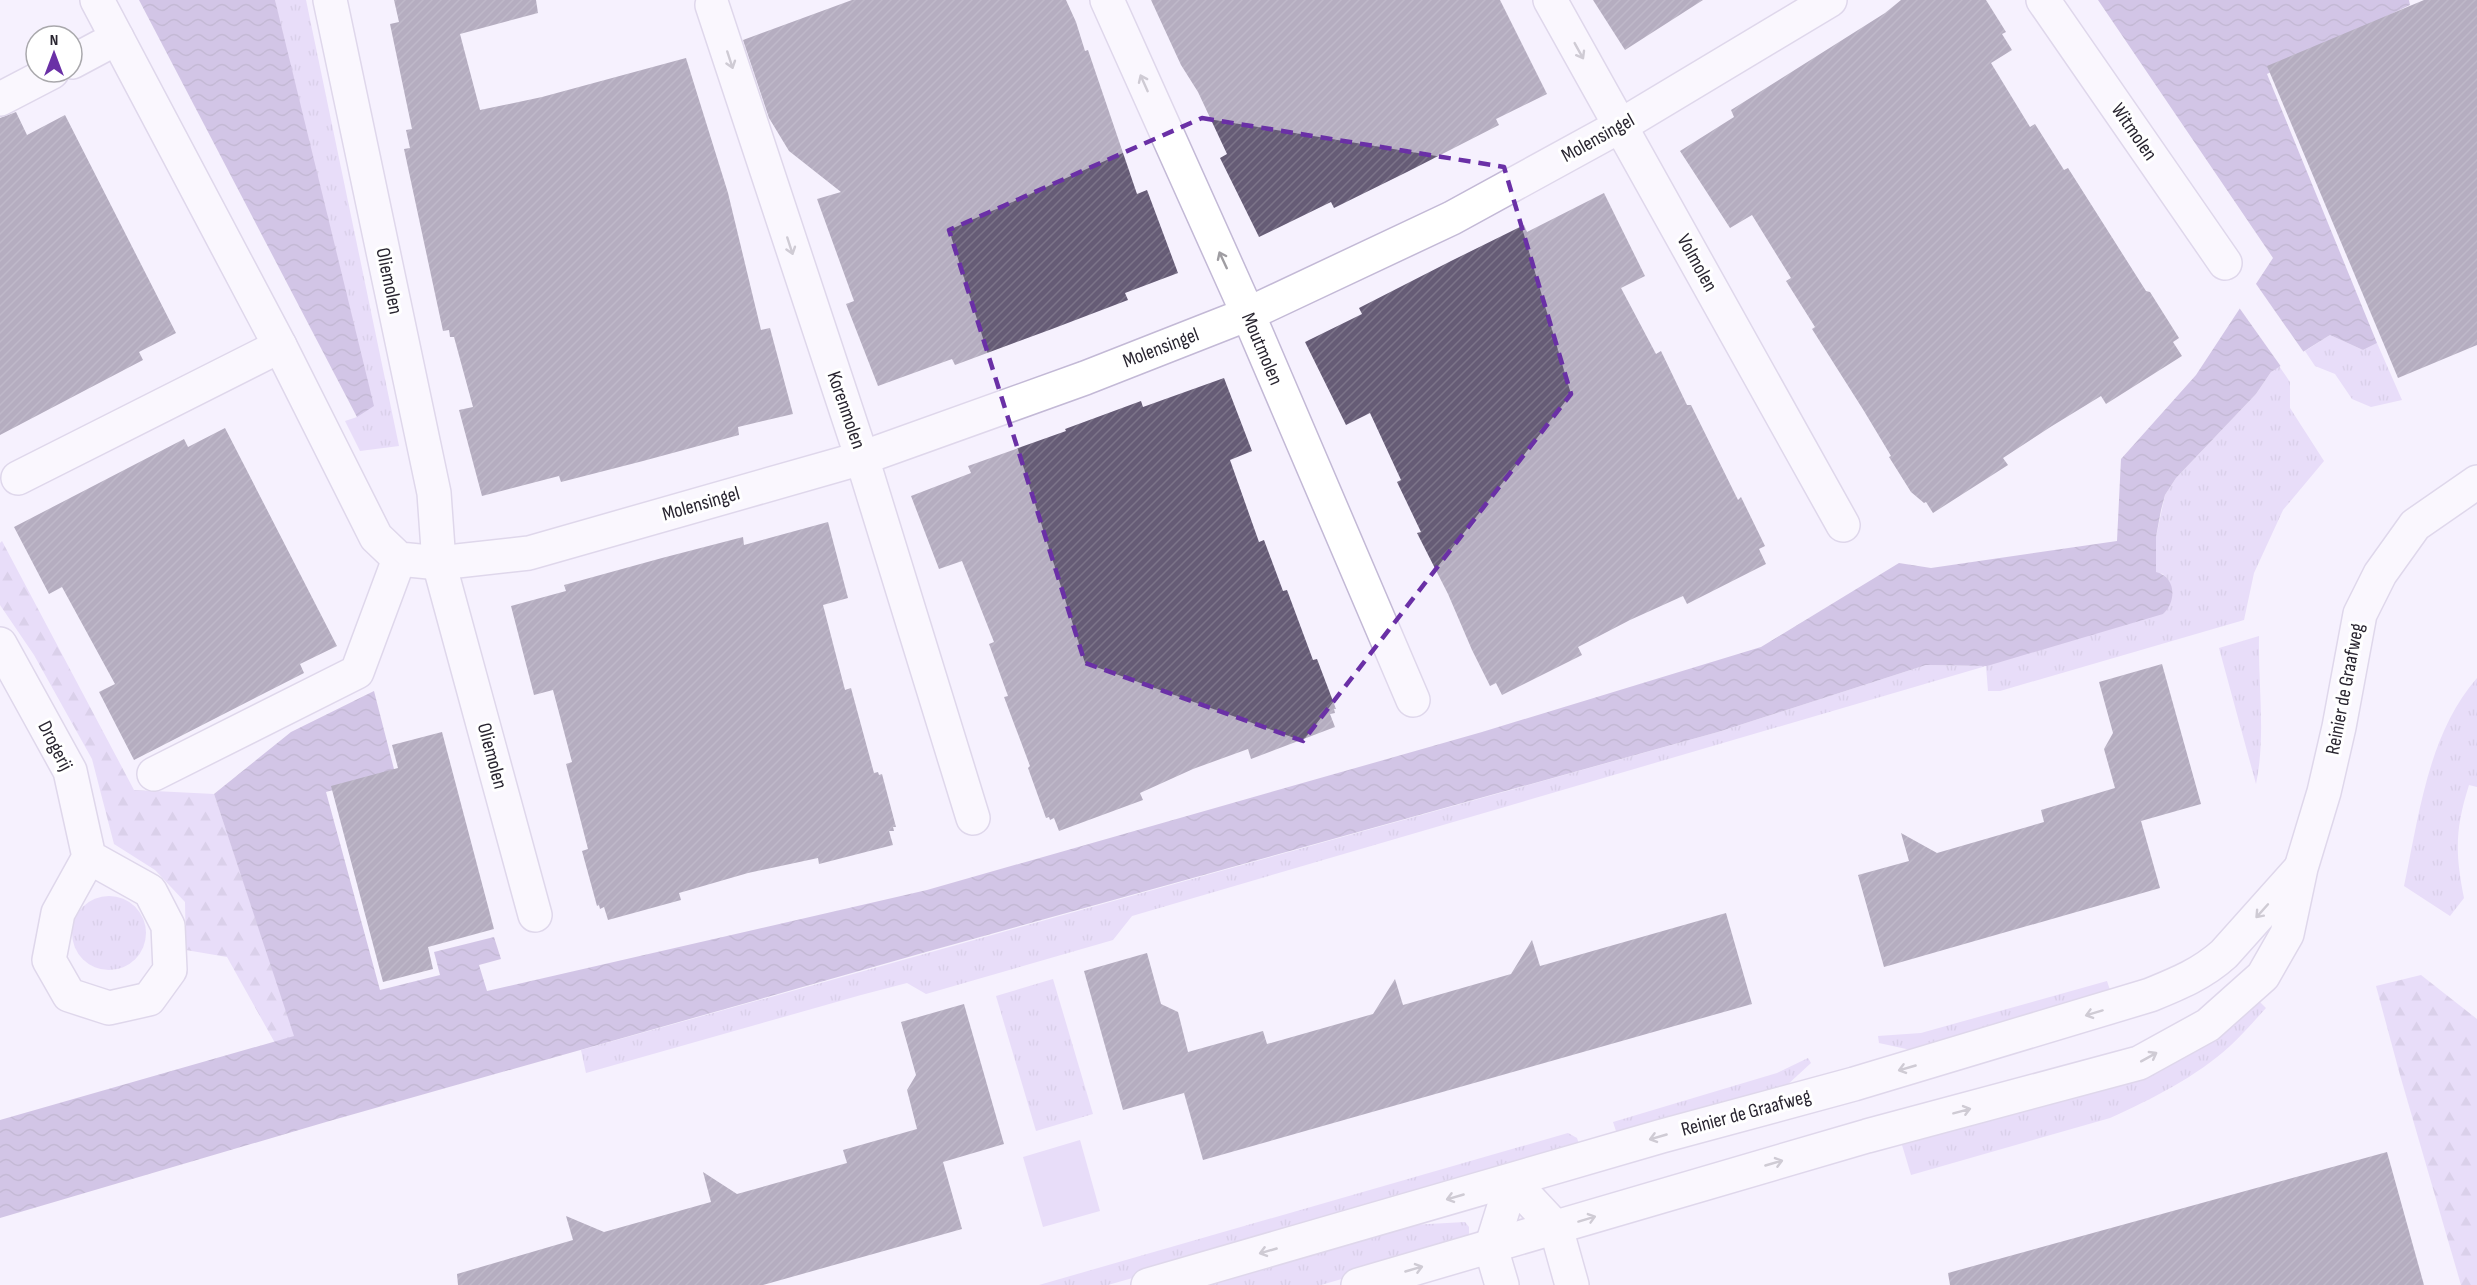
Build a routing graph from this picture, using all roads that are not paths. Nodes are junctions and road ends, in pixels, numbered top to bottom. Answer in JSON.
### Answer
{"nodes":[{"id":1,"x":97,"y":0,"type":"edge"},
{"id":2,"x":330,"y":0,"type":"edge"},
{"id":3,"x":1107,"y":0,"type":"edge"},
{"id":4,"x":1550,"y":0,"type":"edge"},
{"id":5,"x":1830,"y":0,"type":"edge"},
{"id":6,"x":2043,"y":0,"type":"edge"},
{"id":7,"x":712,"y":5,"type":"dead end"},
{"id":8,"x":117,"y":38,"type":"junction"},
{"id":9,"x":84,"y":56,"type":"edge"},
{"id":10,"x":29,"y":84,"type":"edge"},
{"id":11,"x":0,"y":99,"type":"edge"},
{"id":12,"x":1620,"y":126,"type":"junction"},
{"id":13,"x":2225,"y":263,"type":"dead end"},
{"id":14,"x":1248,"y":314,"type":"junction"},
{"id":15,"x":280,"y":346,"type":"junction"},
{"id":16,"x":862,"y":458,"type":"junction"},
{"id":17,"x":18,"y":478,"type":"dead end"},
{"id":18,"x":2477,"y":482,"type":"edge"},
{"id":19,"x":1843,"y":525,"type":"dead end"},
{"id":20,"x":399,"y":560,"type":"junction"},
{"id":21,"x":439,"y":563,"type":"junction"},
{"id":22,"x":0,"y":644,"type":"edge"},
{"id":23,"x":1413,"y":700,"type":"dead end"},
{"id":24,"x":154,"y":774,"type":"dead end"},
{"id":25,"x":973,"y":818,"type":"dead end"},
{"id":26,"x":89,"y":857,"type":"junction"},
{"id":27,"x":2301,"y":868,"type":"junction"},
{"id":28,"x":535,"y":915,"type":"dead end"},
{"id":29,"x":1512,"y":1181,"type":"junction"},
{"id":30,"x":1556,"y":1228,"type":"junction"},
{"id":31,"x":1491,"y":1248,"type":"junction"},
{"id":32,"x":1148,"y":1285,"type":"edge"},
{"id":33,"x":1358,"y":1285,"type":"edge"},
{"id":34,"x":1502,"y":1285,"type":"edge"},
{"id":35,"x":1572,"y":1285,"type":"edge"}],
"edges":[{"from":1,"to":8,"type":"street"},
{"from":2,"to":21,"type":"street","name":"Oliemolen"},
{"from":14,"to":3,"type":"street","name":"Moutmolen","one_way":true},
{"from":4,"to":12,"type":"street","name":"Volmolen","one_way":true},
{"from":5,"to":12,"type":"street","name":"Molensingel"},
{"from":6,"to":13,"type":"street","name":"Witmolen"},
{"from":7,"to":16,"type":"street","name":"Korenmolen","one_way":true},
{"from":8,"to":9,"type":"street"},
{"from":8,"to":15,"type":"street"},
{"from":10,"to":11,"type":"street"},
{"from":12,"to":14,"type":"street","name":"Molensingel"},
{"from":12,"to":19,"type":"street","name":"Volmolen"},
{"from":14,"to":16,"type":"street","name":"Molensingel"},
{"from":14,"to":23,"type":"street","name":"Moutmolen"},
{"from":15,"to":17,"type":"street"},
{"from":15,"to":20,"type":"street"},
{"from":16,"to":21,"type":"street","name":"Molensingel"},
{"from":16,"to":25,"type":"street","name":"Korenmolen"},
{"from":18,"to":27,"type":"street","name":"Reinier de Graafweg"},
{"from":20,"to":21,"type":"street"},
{"from":20,"to":24,"type":"street"},
{"from":21,"to":28,"type":"street","name":"Oliemolen"},
{"from":22,"to":26,"type":"street","name":"Drogerij"},
{"from":26,"to":26,"type":"street"},
{"from":27,"to":29,"type":"street","name":"Reinier de Graafweg","one_way":true},
{"from":30,"to":27,"type":"street","name":"Reinier de Graafweg","one_way":true},
{"from":29,"to":30,"type":"street"},
{"from":29,"to":31,"type":"street"},
{"from":29,"to":32,"type":"street","name":"Reinier de Graafweg","one_way":true},
{"from":30,"to":31,"type":"street","name":"Reinier de Graafweg"},
{"from":30,"to":35,"type":"street"},
{"from":33,"to":31,"type":"street","name":"Reinier de Graafweg","one_way":true},
{"from":31,"to":34,"type":"street"}]}
